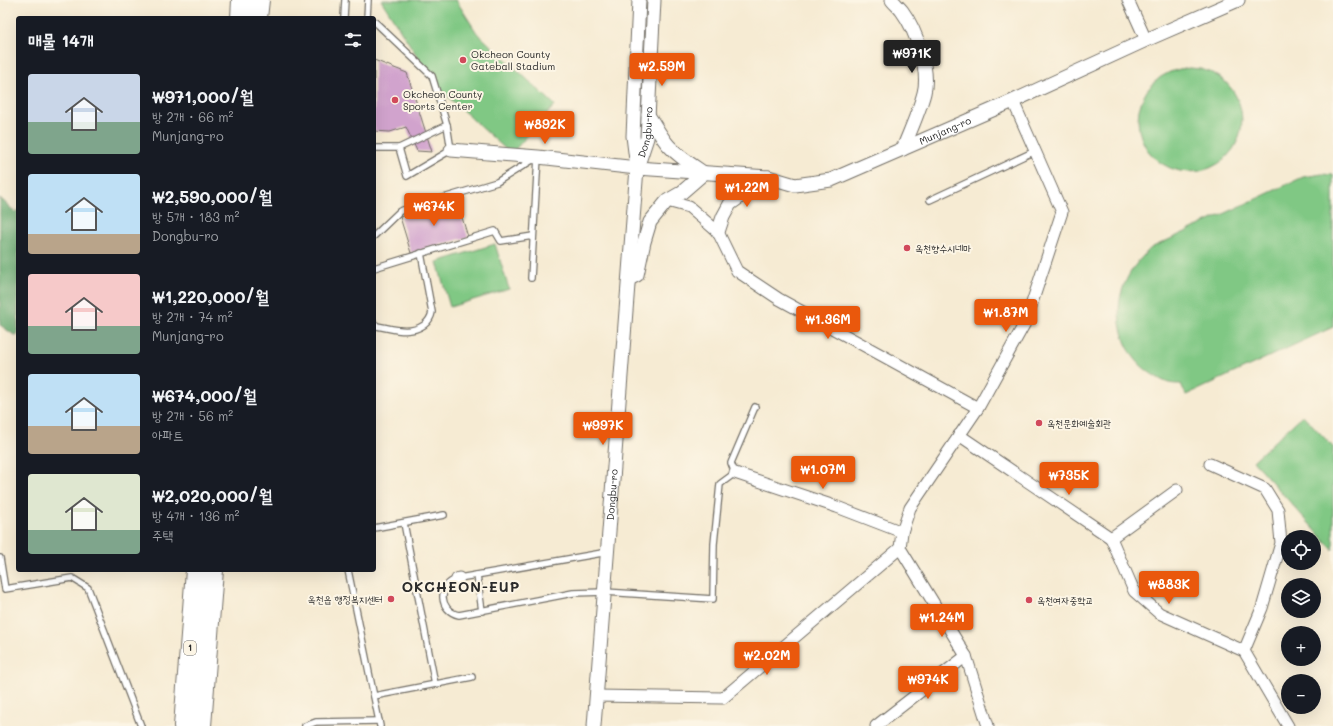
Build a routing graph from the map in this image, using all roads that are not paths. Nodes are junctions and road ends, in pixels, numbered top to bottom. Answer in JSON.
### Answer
{"nodes":[{"id":1,"x":242,"y":0,"type":"edge"},
{"id":2,"x":259,"y":0,"type":"edge"},
{"id":3,"x":345,"y":0,"type":"edge"},
{"id":4,"x":368,"y":0,"type":"edge"},
{"id":5,"x":640,"y":0,"type":"edge"},
{"id":6,"x":654,"y":0,"type":"edge"},
{"id":7,"x":892,"y":0,"type":"edge"},
{"id":8,"x":1128,"y":0,"type":"edge"},
{"id":9,"x":1238,"y":0,"type":"edge"},
{"id":10,"x":240,"y":16,"type":"edge"},
{"id":11,"x":257,"y":16,"type":"edge"},
{"id":12,"x":344,"y":16,"type":"edge"},
{"id":13,"x":367,"y":16,"type":"edge"},
{"id":14,"x":376,"y":23,"type":"edge"},
{"id":15,"x":1146,"y":40,"type":"junction"},
{"id":16,"x":1013,"y":101,"type":"junction"},
{"id":17,"x":648,"y":115,"type":"junction"},
{"id":18,"x":447,"y":125,"type":"junction"},
{"id":19,"x":376,"y":148,"type":"edge"},
{"id":20,"x":399,"y":148,"type":"junction"},
{"id":21,"x":903,"y":149,"type":"junction"},
{"id":22,"x":451,"y":150,"type":"junction"},
{"id":23,"x":1035,"y":151,"type":"junction"},
{"id":24,"x":538,"y":157,"type":"junction"},
{"id":25,"x":637,"y":168,"type":"junction"},
{"id":26,"x":704,"y":173,"type":"junction"},
{"id":27,"x":768,"y":177,"type":"junction"},
{"id":28,"x":930,"y":200,"type":"dead end"},
{"id":29,"x":667,"y":201,"type":"junction"},
{"id":30,"x":718,"y":232,"type":"junction"},
{"id":31,"x":376,"y":234,"type":"edge"},
{"id":32,"x":533,"y":236,"type":"junction"},
{"id":33,"x":421,"y":253,"type":"junction"},
{"id":34,"x":376,"y":267,"type":"edge"},
{"id":35,"x":531,"y":278,"type":"dead end"},
{"id":36,"x":629,"y":279,"type":"junction"},
{"id":37,"x":376,"y":325,"type":"edge"},
{"id":38,"x":755,"y":407,"type":"dead end"},
{"id":39,"x":978,"y":408,"type":"junction"},
{"id":40,"x":959,"y":435,"type":"junction"},
{"id":41,"x":1210,"y":464,"type":"dead end"},
{"id":42,"x":734,"y":473,"type":"junction"},
{"id":43,"x":1178,"y":490,"type":"dead end"},
{"id":44,"x":444,"y":515,"type":"dead end"},
{"id":45,"x":404,"y":523,"type":"junction"},
{"id":46,"x":376,"y":528,"type":"edge"},
{"id":47,"x":902,"y":532,"type":"junction"},
{"id":48,"x":1111,"y":538,"type":"junction"},
{"id":49,"x":900,"y":548,"type":"junction"},
{"id":50,"x":608,"y":552,"type":"junction"},
{"id":51,"x":0,"y":558,"type":"edge"},
{"id":52,"x":196,"y":572,"type":"edge"},
{"id":53,"x":213,"y":572,"type":"edge"},
{"id":54,"x":348,"y":572,"type":"edge"},
{"id":55,"x":477,"y":575,"type":"junction"},
{"id":56,"x":605,"y":592,"type":"junction"},
{"id":57,"x":482,"y":611,"type":"junction"},
{"id":58,"x":1244,"y":651,"type":"junction"},
{"id":59,"x":966,"y":656,"type":"junction"},
{"id":60,"x":472,"y":677,"type":"dead end"},
{"id":61,"x":435,"y":684,"type":"junction"},
{"id":62,"x":374,"y":696,"type":"junction"},
{"id":63,"x":596,"y":696,"type":"junction"},
{"id":64,"x":380,"y":724,"type":"edge"},
{"id":65,"x":140,"y":726,"type":"edge"},
{"id":66,"x":184,"y":726,"type":"edge"},
{"id":67,"x":201,"y":726,"type":"edge"},
{"id":68,"x":305,"y":726,"type":"edge"},
{"id":69,"x":594,"y":726,"type":"edge"},
{"id":70,"x":876,"y":726,"type":"edge"},
{"id":71,"x":988,"y":726,"type":"edge"},
{"id":72,"x":1288,"y":726,"type":"edge"}],
"edges":[{"from":1,"to":10,"type":"highway"},
{"from":2,"to":11,"type":"highway"},
{"from":3,"to":12,"type":"lane"},
{"from":4,"to":13,"type":"lane"},
{"from":5,"to":25,"type":"street","name":"Dongbu-ro"},
{"from":6,"to":17,"type":"street","name":"Dongbu-ro"},
{"from":7,"to":21,"type":"street"},
{"from":8,"to":15,"type":"street"},
{"from":9,"to":15,"type":"street","name":"Munjang-ro"},
{"from":14,"to":18,"type":"lane"},
{"from":15,"to":16,"type":"street","name":"Munjang-ro"},
{"from":16,"to":21,"type":"street","name":"Munjang-ro"},
{"from":16,"to":23,"type":"street"},
{"from":17,"to":25,"type":"street","name":"Dongbu-ro"},
{"from":17,"to":26,"type":"street"},
{"from":18,"to":20,"type":"lane"},
{"from":18,"to":22,"type":"lane"},
{"from":19,"to":20,"type":"lane"},
{"from":20,"to":22,"type":"lane"},
{"from":21,"to":27,"type":"street","name":"Munjang-ro"},
{"from":22,"to":24,"type":"street","name":"Munjang-ro"},
{"from":23,"to":28,"type":"lane"},
{"from":23,"to":39,"type":"street"},
{"from":24,"to":25,"type":"street","name":"Munjang-ro"},
{"from":24,"to":31,"type":"lane"},
{"from":24,"to":32,"type":"lane"},
{"from":25,"to":26,"type":"street","name":"Munjang-ro"},
{"from":25,"to":36,"type":"street","name":"Dongbu-ro"},
{"from":26,"to":27,"type":"street","name":"Munjang-ro"},
{"from":26,"to":29,"type":"street"},
{"from":27,"to":30,"type":"street"},
{"from":29,"to":30,"type":"street"},
{"from":29,"to":36,"type":"street"},
{"from":30,"to":39,"type":"street"},
{"from":32,"to":33,"type":"lane"},
{"from":32,"to":35,"type":"lane"},
{"from":33,"to":34,"type":"lane"},
{"from":33,"to":37,"type":"lane"},
{"from":36,"to":50,"type":"street","name":"Dongbu-ro"},
{"from":38,"to":42,"type":"lane"},
{"from":39,"to":40,"type":"street"},
{"from":40,"to":47,"type":"street"},
{"from":40,"to":48,"type":"street"},
{"from":41,"to":58,"type":"street"},
{"from":42,"to":47,"type":"street"},
{"from":42,"to":56,"type":"lane"},
{"from":43,"to":48,"type":"street"},
{"from":44,"to":45,"type":"lane"},
{"from":45,"to":46,"type":"lane"},
{"from":45,"to":61,"type":"lane"},
{"from":47,"to":49,"type":"street"},
{"from":48,"to":58,"type":"street"},
{"from":49,"to":59,"type":"street"},
{"from":49,"to":63,"type":"street"},
{"from":50,"to":55,"type":"lane"},
{"from":50,"to":56,"type":"street","name":"Dongbu-ro"},
{"from":51,"to":65,"type":"lane"},
{"from":52,"to":66,"type":"highway","number":"1"},
{"from":53,"to":67,"type":"highway","number":"1"},
{"from":54,"to":62,"type":"lane"},
{"from":55,"to":57,"type":"lane"},
{"from":55,"to":57,"type":"lane"},
{"from":56,"to":57,"type":"lane"},
{"from":56,"to":63,"type":"street","name":"Dongbu-ro"},
{"from":58,"to":72,"type":"street"},
{"from":59,"to":70,"type":"street"},
{"from":59,"to":71,"type":"street"},
{"from":60,"to":61,"type":"lane"},
{"from":61,"to":62,"type":"lane"},
{"from":62,"to":64,"type":"lane"},
{"from":63,"to":69,"type":"street","name":"Dongbu-ro"},
{"from":64,"to":68,"type":"lane"}]}
